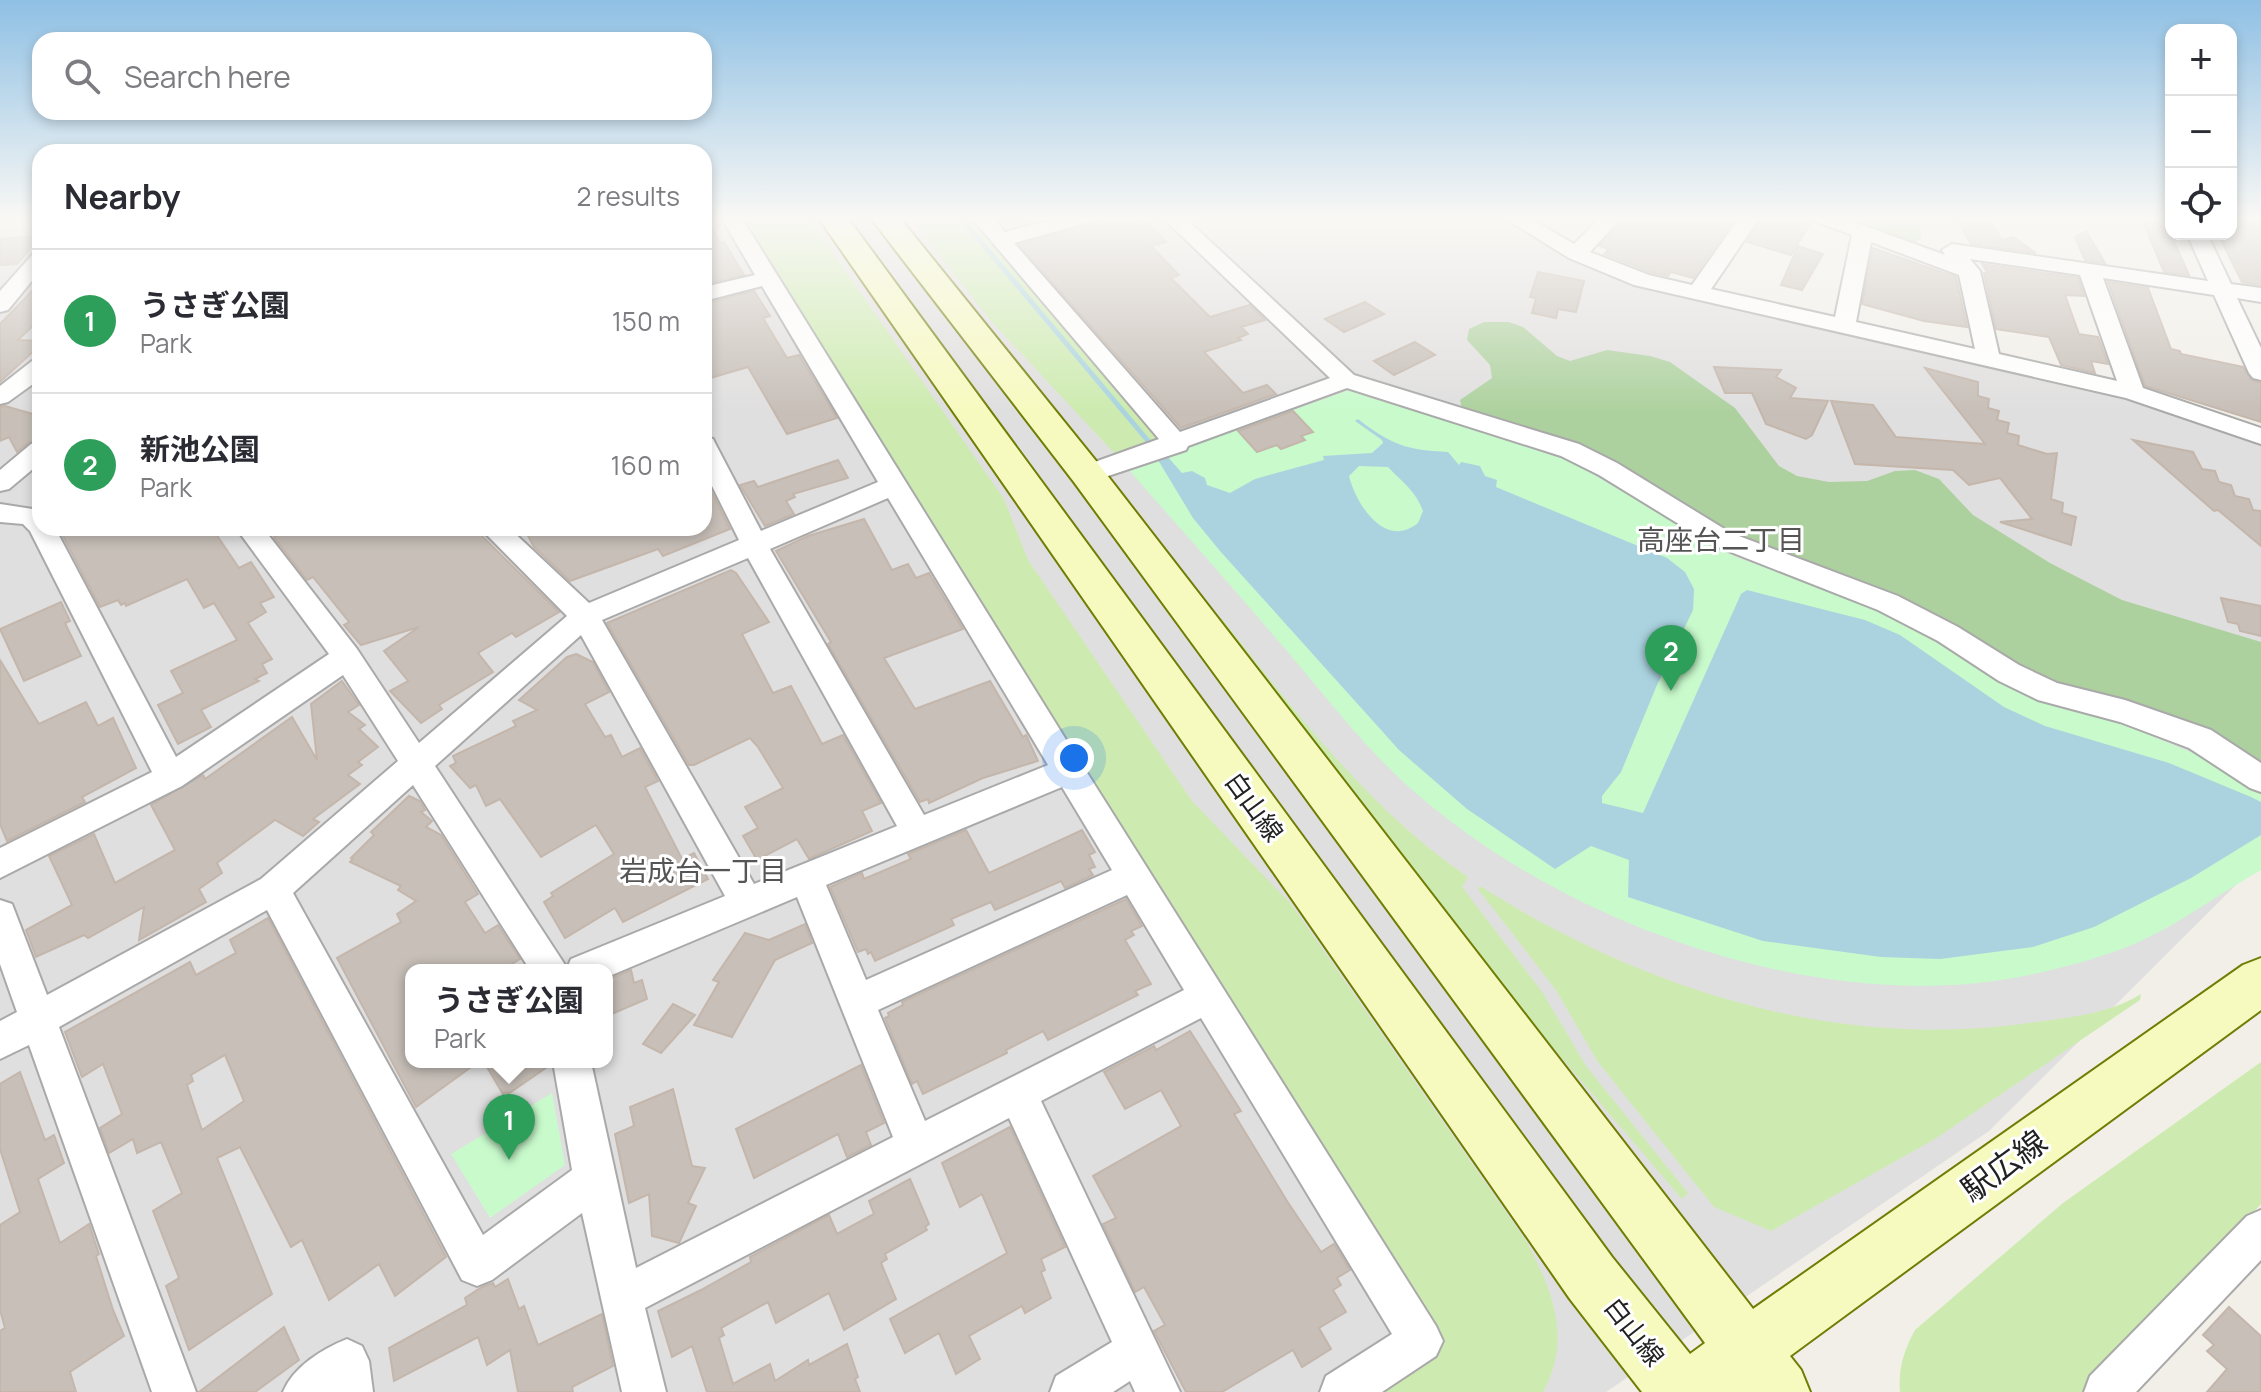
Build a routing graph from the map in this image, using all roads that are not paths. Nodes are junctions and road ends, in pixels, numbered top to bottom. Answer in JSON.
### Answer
{"nodes":[{"id":1,"x":20,"y":282,"type":"edge"},
{"id":2,"x":751,"y":282,"type":"edge"},
{"id":3,"x":769,"y":282,"type":"edge"},
{"id":4,"x":878,"y":282,"type":"edge"},
{"id":5,"x":935,"y":282,"type":"edge"},
{"id":6,"x":1037,"y":282,"type":"edge"},
{"id":7,"x":1241,"y":282,"type":"edge"},
{"id":8,"x":1653,"y":282,"type":"edge"},
{"id":9,"x":1705,"y":282,"type":"edge"},
{"id":10,"x":1853,"y":282,"type":"edge"},
{"id":11,"x":1971,"y":282,"type":"edge"},
{"id":12,"x":2093,"y":282,"type":"edge"},
{"id":13,"x":2169,"y":282,"type":"edge"},
{"id":14,"x":2218,"y":282,"type":"edge"},
{"id":15,"x":2222,"y":290,"type":"junction"},
{"id":16,"x":712,"y":292,"type":"edge"},
{"id":17,"x":1697,"y":294,"type":"junction"},
{"id":18,"x":2261,"y":295,"type":"edge"},
{"id":19,"x":28,"y":299,"type":"dead end"},
{"id":20,"x":2,"y":303,"type":"edge"},
{"id":21,"x":1844,"y":327,"type":"junction"},
{"id":22,"x":1989,"y":360,"type":"junction"},
{"id":23,"x":2261,"y":373,"type":"edge"},
{"id":24,"x":32,"y":379,"type":"edge"},
{"id":25,"x":1346,"y":380,"type":"junction"},
{"id":26,"x":2133,"y":392,"type":"junction"},
{"id":27,"x":0,"y":397,"type":"edge"},
{"id":28,"x":2261,"y":436,"type":"edge"},
{"id":29,"x":1177,"y":444,"type":"junction"},
{"id":30,"x":32,"y":457,"type":"edge"},
{"id":31,"x":712,"y":464,"type":"edge"},
{"id":32,"x":1087,"y":474,"type":"junction"},
{"id":33,"x":0,"y":483,"type":"edge"},
{"id":34,"x":893,"y":486,"type":"junction"},
{"id":35,"x":0,"y":513,"type":"edge"},
{"id":36,"x":32,"y":518,"type":"edge"},
{"id":37,"x":46,"y":536,"type":"edge"},
{"id":38,"x":255,"y":536,"type":"edge"},
{"id":39,"x":503,"y":536,"type":"edge"},
{"id":40,"x":753,"y":544,"type":"junction"},
{"id":41,"x":585,"y":616,"type":"junction"},
{"id":42,"x":347,"y":657,"type":"junction"},
{"id":43,"x":417,"y":764,"type":"junction"},
{"id":44,"x":1071,"y":769,"type":"junction"},
{"id":45,"x":171,"y":777,"type":"junction"},
{"id":46,"x":2261,"y":779,"type":"edge"},
{"id":47,"x":917,"y":832,"type":"junction"},
{"id":48,"x":0,"y":864,"type":"edge"},
{"id":49,"x":1136,"y":875,"type":"junction"},
{"id":50,"x":806,"y":878,"type":"junction"},
{"id":51,"x":273,"y":889,"type":"junction"},
{"id":52,"x":746,"y":901,"type":"junction"},
{"id":53,"x":0,"y":915,"type":"edge"},
{"id":54,"x":546,"y":964,"type":"edge"},
{"id":55,"x":598,"y":964,"type":"edge"},
{"id":56,"x":2261,"y":981,"type":"edge"},
{"id":57,"x":1208,"y":996,"type":"junction"},
{"id":58,"x":855,"y":1003,"type":"junction"},
{"id":59,"x":39,"y":1019,"type":"junction"},
{"id":60,"x":0,"y":1041,"type":"edge"},
{"id":61,"x":573,"y":1068,"type":"edge"},
{"id":62,"x":1017,"y":1093,"type":"junction"},
{"id":63,"x":916,"y":1147,"type":"junction"},
{"id":64,"x":594,"y":1179,"type":"junction"},
{"id":65,"x":2261,"y":1230,"type":"edge"},
{"id":66,"x":620,"y":1298,"type":"junction"},
{"id":67,"x":1137,"y":1352,"type":"junction"},
{"id":68,"x":1763,"y":1371,"type":"edge"},
{"id":69,"x":174,"y":1392,"type":"edge"},
{"id":70,"x":305,"y":1392,"type":"edge"},
{"id":71,"x":351,"y":1392,"type":"edge"},
{"id":72,"x":644,"y":1392,"type":"edge"},
{"id":73,"x":1072,"y":1392,"type":"edge"},
{"id":74,"x":1158,"y":1392,"type":"edge"},
{"id":75,"x":1342,"y":1392,"type":"edge"},
{"id":76,"x":1681,"y":1392,"type":"edge"},
{"id":77,"x":1688,"y":1392,"type":"edge"},
{"id":78,"x":2106,"y":1392,"type":"edge"}],
"edges":[{"from":1,"to":20,"type":"street"},
{"from":2,"to":16,"type":"street"},
{"from":3,"to":34,"type":"street"},
{"from":4,"to":76,"type":"street","name":"白山線"},
{"from":5,"to":32,"type":"street"},
{"from":6,"to":29,"type":"street"},
{"from":7,"to":25,"type":"street"},
{"from":8,"to":17,"type":"street"},
{"from":9,"to":17,"type":"street"},
{"from":10,"to":21,"type":"street"},
{"from":11,"to":22,"type":"street"},
{"from":12,"to":26,"type":"street"},
{"from":13,"to":15,"type":"street"},
{"from":14,"to":15,"type":"street"},
{"from":15,"to":18,"type":"street"},
{"from":15,"to":23,"type":"street"},
{"from":17,"to":21,"type":"street"},
{"from":19,"to":20,"type":"street"},
{"from":21,"to":22,"type":"street"},
{"from":22,"to":26,"type":"street"},
{"from":24,"to":27,"type":"street"},
{"from":25,"to":29,"type":"street"},
{"from":25,"to":46,"type":"street"},
{"from":26,"to":28,"type":"street"},
{"from":29,"to":32,"type":"street"},
{"from":30,"to":33,"type":"street"},
{"from":31,"to":40,"type":"street"},
{"from":32,"to":68,"type":"street"},
{"from":34,"to":40,"type":"street"},
{"from":34,"to":44,"type":"street"},
{"from":35,"to":36,"type":"street"},
{"from":37,"to":45,"type":"street"},
{"from":38,"to":42,"type":"street"},
{"from":39,"to":41,"type":"street"},
{"from":40,"to":41,"type":"street"},
{"from":40,"to":47,"type":"street"},
{"from":41,"to":43,"type":"street"},
{"from":41,"to":52,"type":"street"},
{"from":42,"to":43,"type":"street"},
{"from":42,"to":45,"type":"street"},
{"from":43,"to":51,"type":"street"},
{"from":43,"to":54,"type":"street"},
{"from":44,"to":47,"type":"street"},
{"from":44,"to":49,"type":"street"},
{"from":45,"to":48,"type":"street"},
{"from":47,"to":50,"type":"street"},
{"from":49,"to":57,"type":"street"},
{"from":49,"to":58,"type":"street"},
{"from":50,"to":52,"type":"street"},
{"from":50,"to":58,"type":"street"},
{"from":51,"to":59,"type":"street"},
{"from":51,"to":64,"type":"street"},
{"from":52,"to":55,"type":"street"},
{"from":53,"to":59,"type":"street"},
{"from":56,"to":68,"type":"street","name":"駅広線"},
{"from":57,"to":62,"type":"street"},
{"from":57,"to":75,"type":"street"},
{"from":58,"to":63,"type":"street"},
{"from":59,"to":60,"type":"street"},
{"from":59,"to":69,"type":"street"},
{"from":61,"to":64,"type":"street"},
{"from":62,"to":63,"type":"street"},
{"from":62,"to":67,"type":"street"},
{"from":63,"to":66,"type":"street"},
{"from":64,"to":66,"type":"street"},
{"from":65,"to":78,"type":"street"},
{"from":66,"to":72,"type":"street"},
{"from":67,"to":73,"type":"street"},
{"from":67,"to":74,"type":"street"},
{"from":68,"to":77,"type":"street","name":"駅広線"},
{"from":70,"to":71,"type":"street"}]}
